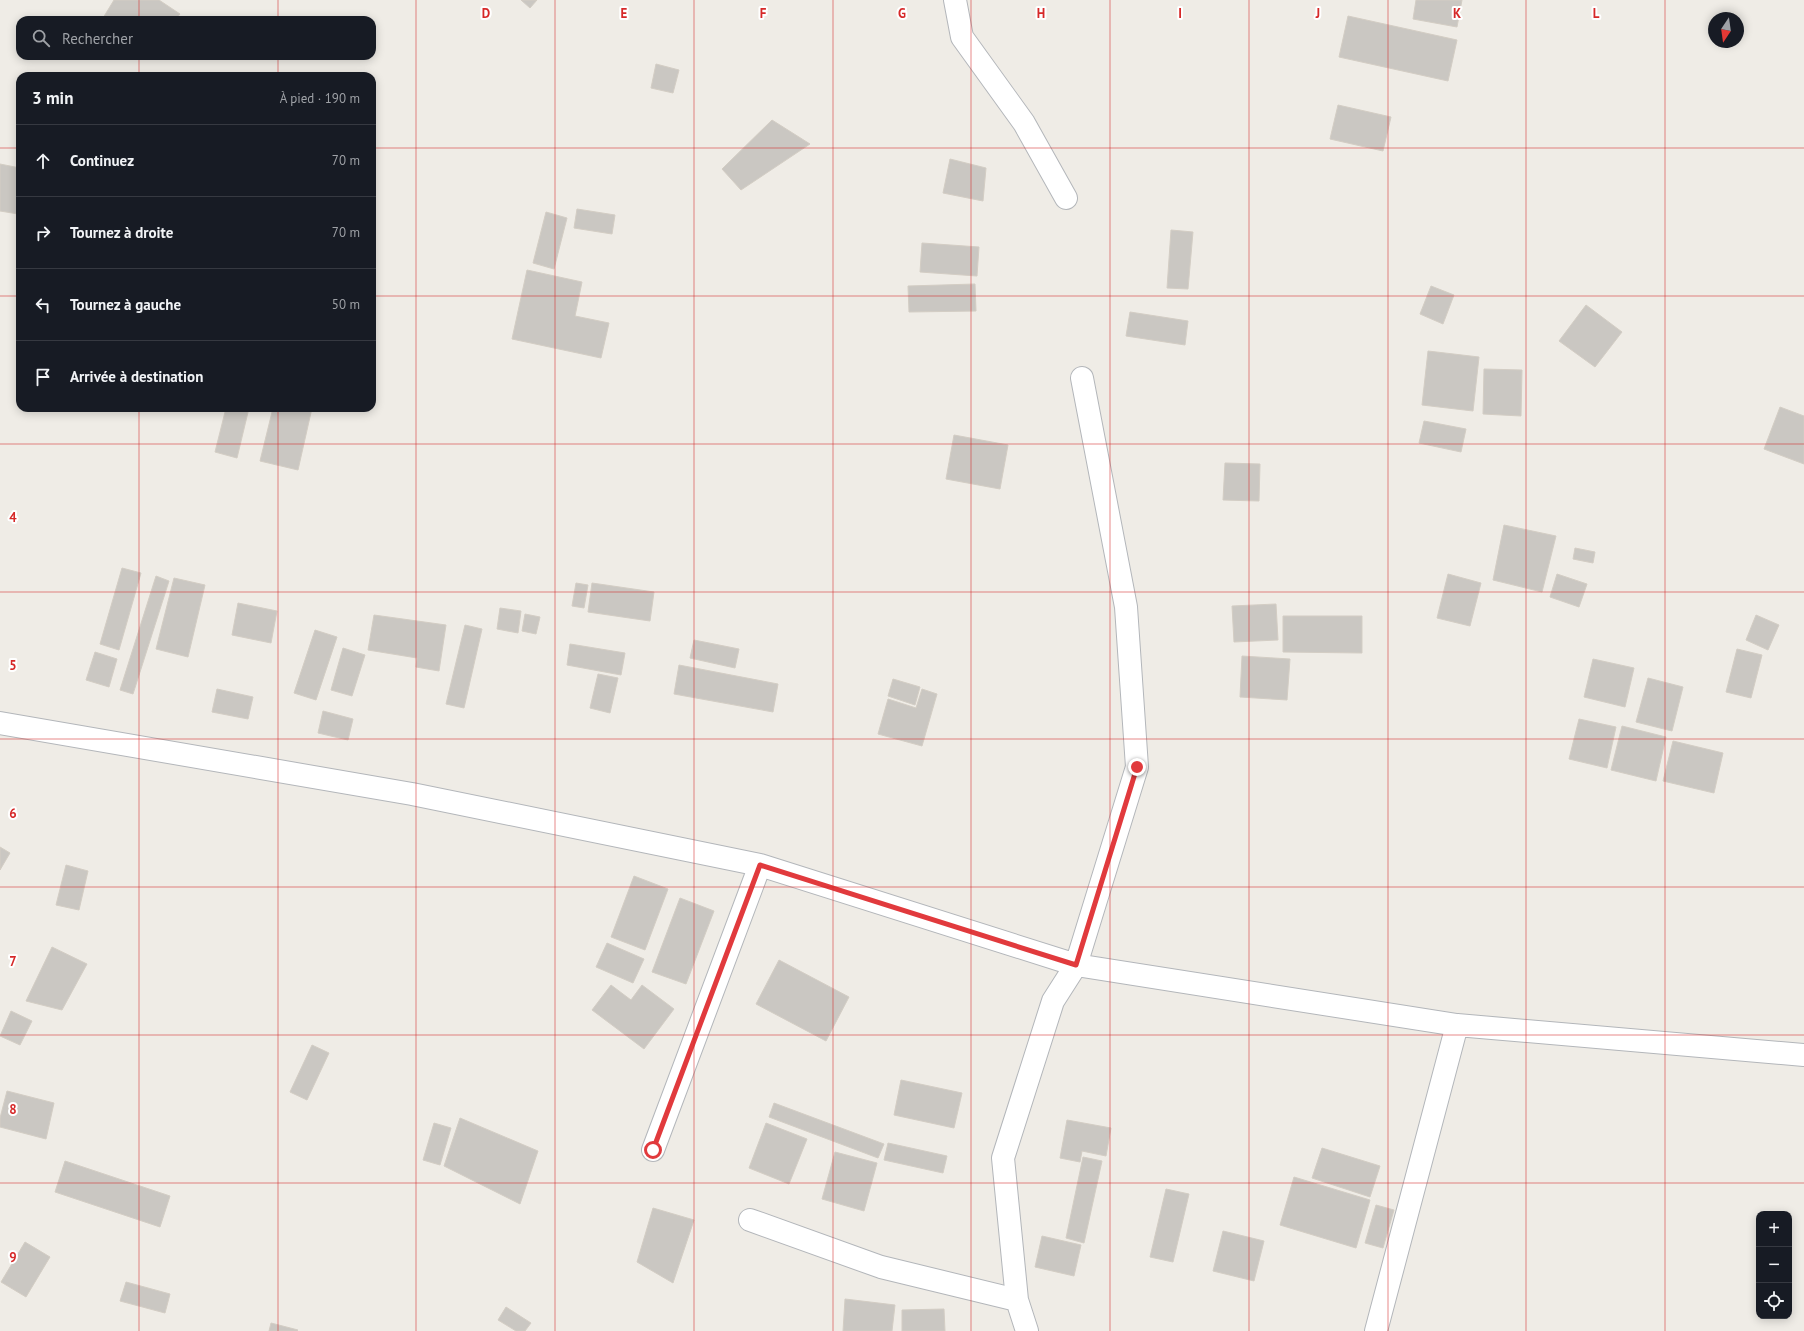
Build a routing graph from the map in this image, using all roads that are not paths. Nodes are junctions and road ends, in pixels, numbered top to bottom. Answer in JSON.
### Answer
{"nodes":[{"id":1,"x":955,"y":0,"type":"edge"},
{"id":2,"x":1066,"y":198,"type":"dead end"},
{"id":3,"x":1082,"y":378,"type":"dead end"},
{"id":4,"x":0,"y":723,"type":"edge"},
{"id":5,"x":760,"y":865,"type":"junction"},
{"id":6,"x":1076,"y":965,"type":"junction"},
{"id":7,"x":1458,"y":1025,"type":"junction"},
{"id":8,"x":1804,"y":1055,"type":"edge"},
{"id":9,"x":653,"y":1150,"type":"dead end"},
{"id":10,"x":750,"y":1220,"type":"dead end"},
{"id":11,"x":1016,"y":1300,"type":"junction"},
{"id":12,"x":1027,"y":1331,"type":"edge"},
{"id":13,"x":1376,"y":1331,"type":"edge"}],
"edges":[{"from":1,"to":2,"type":"street"},
{"from":3,"to":6,"type":"street"},
{"from":4,"to":5,"type":"street"},
{"from":5,"to":6,"type":"street"},
{"from":5,"to":9,"type":"street"},
{"from":6,"to":7,"type":"street"},
{"from":6,"to":11,"type":"street"},
{"from":7,"to":8,"type":"street"},
{"from":7,"to":13,"type":"street"},
{"from":10,"to":11,"type":"street"},
{"from":11,"to":12,"type":"street"}]}
